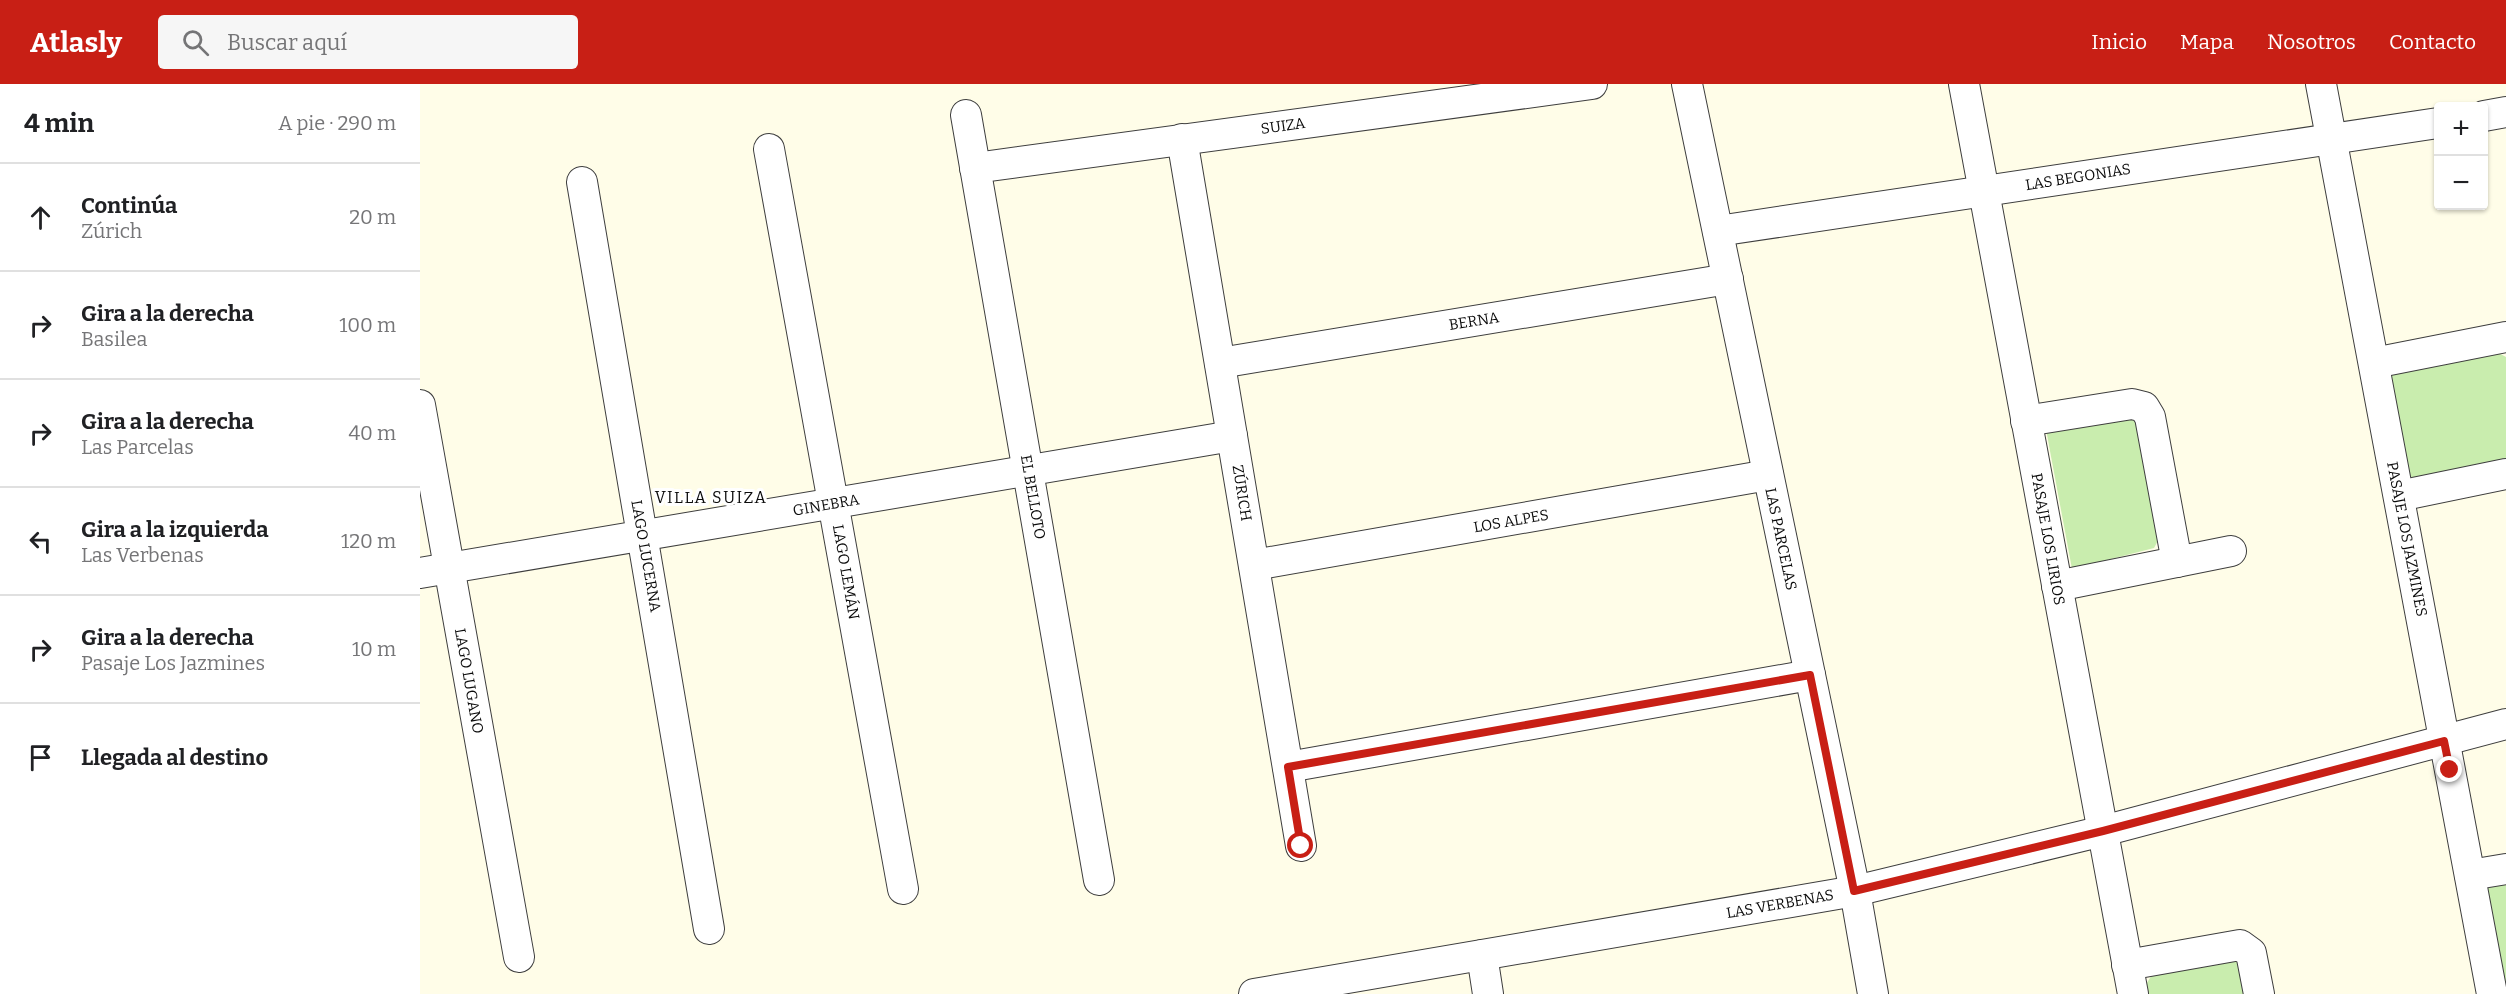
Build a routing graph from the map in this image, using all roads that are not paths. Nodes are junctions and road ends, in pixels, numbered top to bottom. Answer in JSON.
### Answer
{"nodes":[{"id":1,"x":1592,"y":84,"type":"edge"},
{"id":2,"x":1687,"y":84,"type":"edge"},
{"id":3,"x":1964,"y":84,"type":"edge"},
{"id":4,"x":2321,"y":84,"type":"edge"},
{"id":5,"x":2506,"y":112,"type":"edge"},
{"id":6,"x":966,"y":115,"type":"dead end"},
{"id":7,"x":2488,"y":115,"type":"edge"},
{"id":8,"x":2434,"y":124,"type":"edge"},
{"id":9,"x":1182,"y":139,"type":"junction"},
{"id":10,"x":2331,"y":139,"type":"junction"},
{"id":11,"x":769,"y":149,"type":"dead end"},
{"id":12,"x":975,"y":168,"type":"junction"},
{"id":13,"x":582,"y":183,"type":"dead end"},
{"id":14,"x":1984,"y":192,"type":"junction"},
{"id":15,"x":1718,"y":231,"type":"junction"},
{"id":16,"x":1728,"y":279,"type":"junction"},
{"id":17,"x":2506,"y":337,"type":"edge"},
{"id":18,"x":1220,"y":363,"type":"junction"},
{"id":19,"x":2374,"y":363,"type":"junction"},
{"id":20,"x":420,"y":405,"type":"edge"},
{"id":21,"x":2026,"y":421,"type":"junction"},
{"id":22,"x":1232,"y":436,"type":"junction"},
{"id":23,"x":1028,"y":470,"type":"junction"},
{"id":24,"x":2506,"y":474,"type":"edge"},
{"id":25,"x":1768,"y":476,"type":"junction"},
{"id":26,"x":2398,"y":496,"type":"junction"},
{"id":27,"x":833,"y":503,"type":"junction"},
{"id":28,"x":642,"y":536,"type":"junction"},
{"id":29,"x":2231,"y":551,"type":"dead end"},
{"id":30,"x":2176,"y":562,"type":"junction"},
{"id":31,"x":1254,"y":565,"type":"junction"},
{"id":32,"x":449,"y":568,"type":"junction"},
{"id":33,"x":420,"y":573,"type":"edge"},
{"id":34,"x":2057,"y":586,"type":"junction"},
{"id":35,"x":1810,"y":675,"type":"junction"},
{"id":36,"x":2506,"y":724,"type":"edge"},
{"id":37,"x":2444,"y":741,"type":"junction"},
{"id":38,"x":1288,"y":767,"type":"junction"},
{"id":39,"x":2103,"y":831,"type":"junction"},
{"id":40,"x":1301,"y":846,"type":"dead end"},
{"id":41,"x":2506,"y":869,"type":"edge"},
{"id":42,"x":2469,"y":875,"type":"junction"},
{"id":43,"x":1100,"y":880,"type":"dead end"},
{"id":44,"x":903,"y":889,"type":"dead end"},
{"id":45,"x":1854,"y":891,"type":"junction"},
{"id":46,"x":709,"y":929,"type":"dead end"},
{"id":47,"x":1482,"y":955,"type":"junction"},
{"id":48,"x":519,"y":957,"type":"dead end"},
{"id":49,"x":2130,"y":980,"type":"edge"},
{"id":50,"x":1254,"y":994,"type":"edge"},
{"id":51,"x":1488,"y":994,"type":"edge"},
{"id":52,"x":1873,"y":994,"type":"edge"},
{"id":53,"x":2259,"y":994,"type":"edge"},
{"id":54,"x":2492,"y":994,"type":"edge"}],
"edges":[{"from":1,"to":9,"type":"street","name":"SUIZA"},
{"from":2,"to":15,"type":"street","name":"LAS PARCELAS"},
{"from":3,"to":14,"type":"street","name":"PASAJE LOS LIRIOS"},
{"from":4,"to":10,"type":"street","name":"PASAJE LOS JAZMINES"},
{"from":5,"to":7,"type":"street"},
{"from":6,"to":12,"type":"street","name":"EL BELLOTO"},
{"from":8,"to":10,"type":"street","name":"LAS BEGONIAS"},
{"from":9,"to":12,"type":"street","name":"SUIZA"},
{"from":9,"to":18,"type":"street","name":"ZÚRICH"},
{"from":10,"to":14,"type":"street","name":"LAS BEGONIAS"},
{"from":10,"to":19,"type":"street","name":"PASAJE LOS JAZMINES"},
{"from":11,"to":27,"type":"street","name":"LAGO LEMÁN"},
{"from":12,"to":23,"type":"street","name":"EL BELLOTO"},
{"from":13,"to":28,"type":"street","name":"LAGO LUCERNA"},
{"from":14,"to":15,"type":"street","name":"LAS BEGONIAS"},
{"from":14,"to":21,"type":"street","name":"PASAJE LOS LIRIOS"},
{"from":15,"to":16,"type":"street","name":"LAS PARCELAS"},
{"from":16,"to":18,"type":"street","name":"BERNA"},
{"from":16,"to":25,"type":"street","name":"LAS PARCELAS"},
{"from":17,"to":19,"type":"street"},
{"from":18,"to":22,"type":"street","name":"ZÚRICH"},
{"from":19,"to":26,"type":"street","name":"PASAJE LOS JAZMINES"},
{"from":20,"to":32,"type":"street","name":"LAGO LUGANO"},
{"from":21,"to":30,"type":"street"},
{"from":21,"to":34,"type":"street","name":"PASAJE LOS LIRIOS"},
{"from":22,"to":23,"type":"street","name":"GINEBRA"},
{"from":22,"to":31,"type":"street","name":"ZÚRICH"},
{"from":23,"to":27,"type":"street","name":"GINEBRA"},
{"from":23,"to":43,"type":"street","name":"EL BELLOTO"},
{"from":24,"to":26,"type":"street"},
{"from":25,"to":31,"type":"street","name":"LOS ALPES"},
{"from":25,"to":35,"type":"street","name":"LAS PARCELAS"},
{"from":26,"to":37,"type":"street","name":"PASAJE LOS JAZMINES"},
{"from":27,"to":28,"type":"street","name":"GINEBRA"},
{"from":27,"to":44,"type":"street","name":"LAGO LEMÁN"},
{"from":28,"to":32,"type":"street","name":"GINEBRA"},
{"from":28,"to":46,"type":"street","name":"LAGO LUCERNA"},
{"from":29,"to":30,"type":"street"},
{"from":30,"to":34,"type":"street"},
{"from":31,"to":38,"type":"street","name":"ZÚRICH"},
{"from":32,"to":33,"type":"street","name":"GINEBRA"},
{"from":32,"to":48,"type":"street","name":"LAGO LUGANO"},
{"from":34,"to":39,"type":"street","name":"PASAJE LOS LIRIOS"},
{"from":35,"to":38,"type":"street"},
{"from":35,"to":45,"type":"street","name":"LAS PARCELAS"},
{"from":36,"to":37,"type":"street","name":"LAS VERBENAS"},
{"from":37,"to":39,"type":"street","name":"LAS VERBENAS"},
{"from":37,"to":42,"type":"street","name":"PASAJE LOS JAZMINES"},
{"from":38,"to":40,"type":"street","name":"ZÚRICH"},
{"from":39,"to":45,"type":"street","name":"LAS VERBENAS"},
{"from":39,"to":49,"type":"street","name":"PASAJE LOS LIRIOS"},
{"from":41,"to":42,"type":"street"},
{"from":42,"to":54,"type":"street","name":"PASAJE LOS JAZMINES"},
{"from":45,"to":47,"type":"street","name":"LAS VERBENAS"},
{"from":45,"to":52,"type":"street","name":"LAS PARCELAS"},
{"from":47,"to":50,"type":"street","name":"LAS VERBENAS"},
{"from":47,"to":51,"type":"street"},
{"from":49,"to":53,"type":"street"}]}
